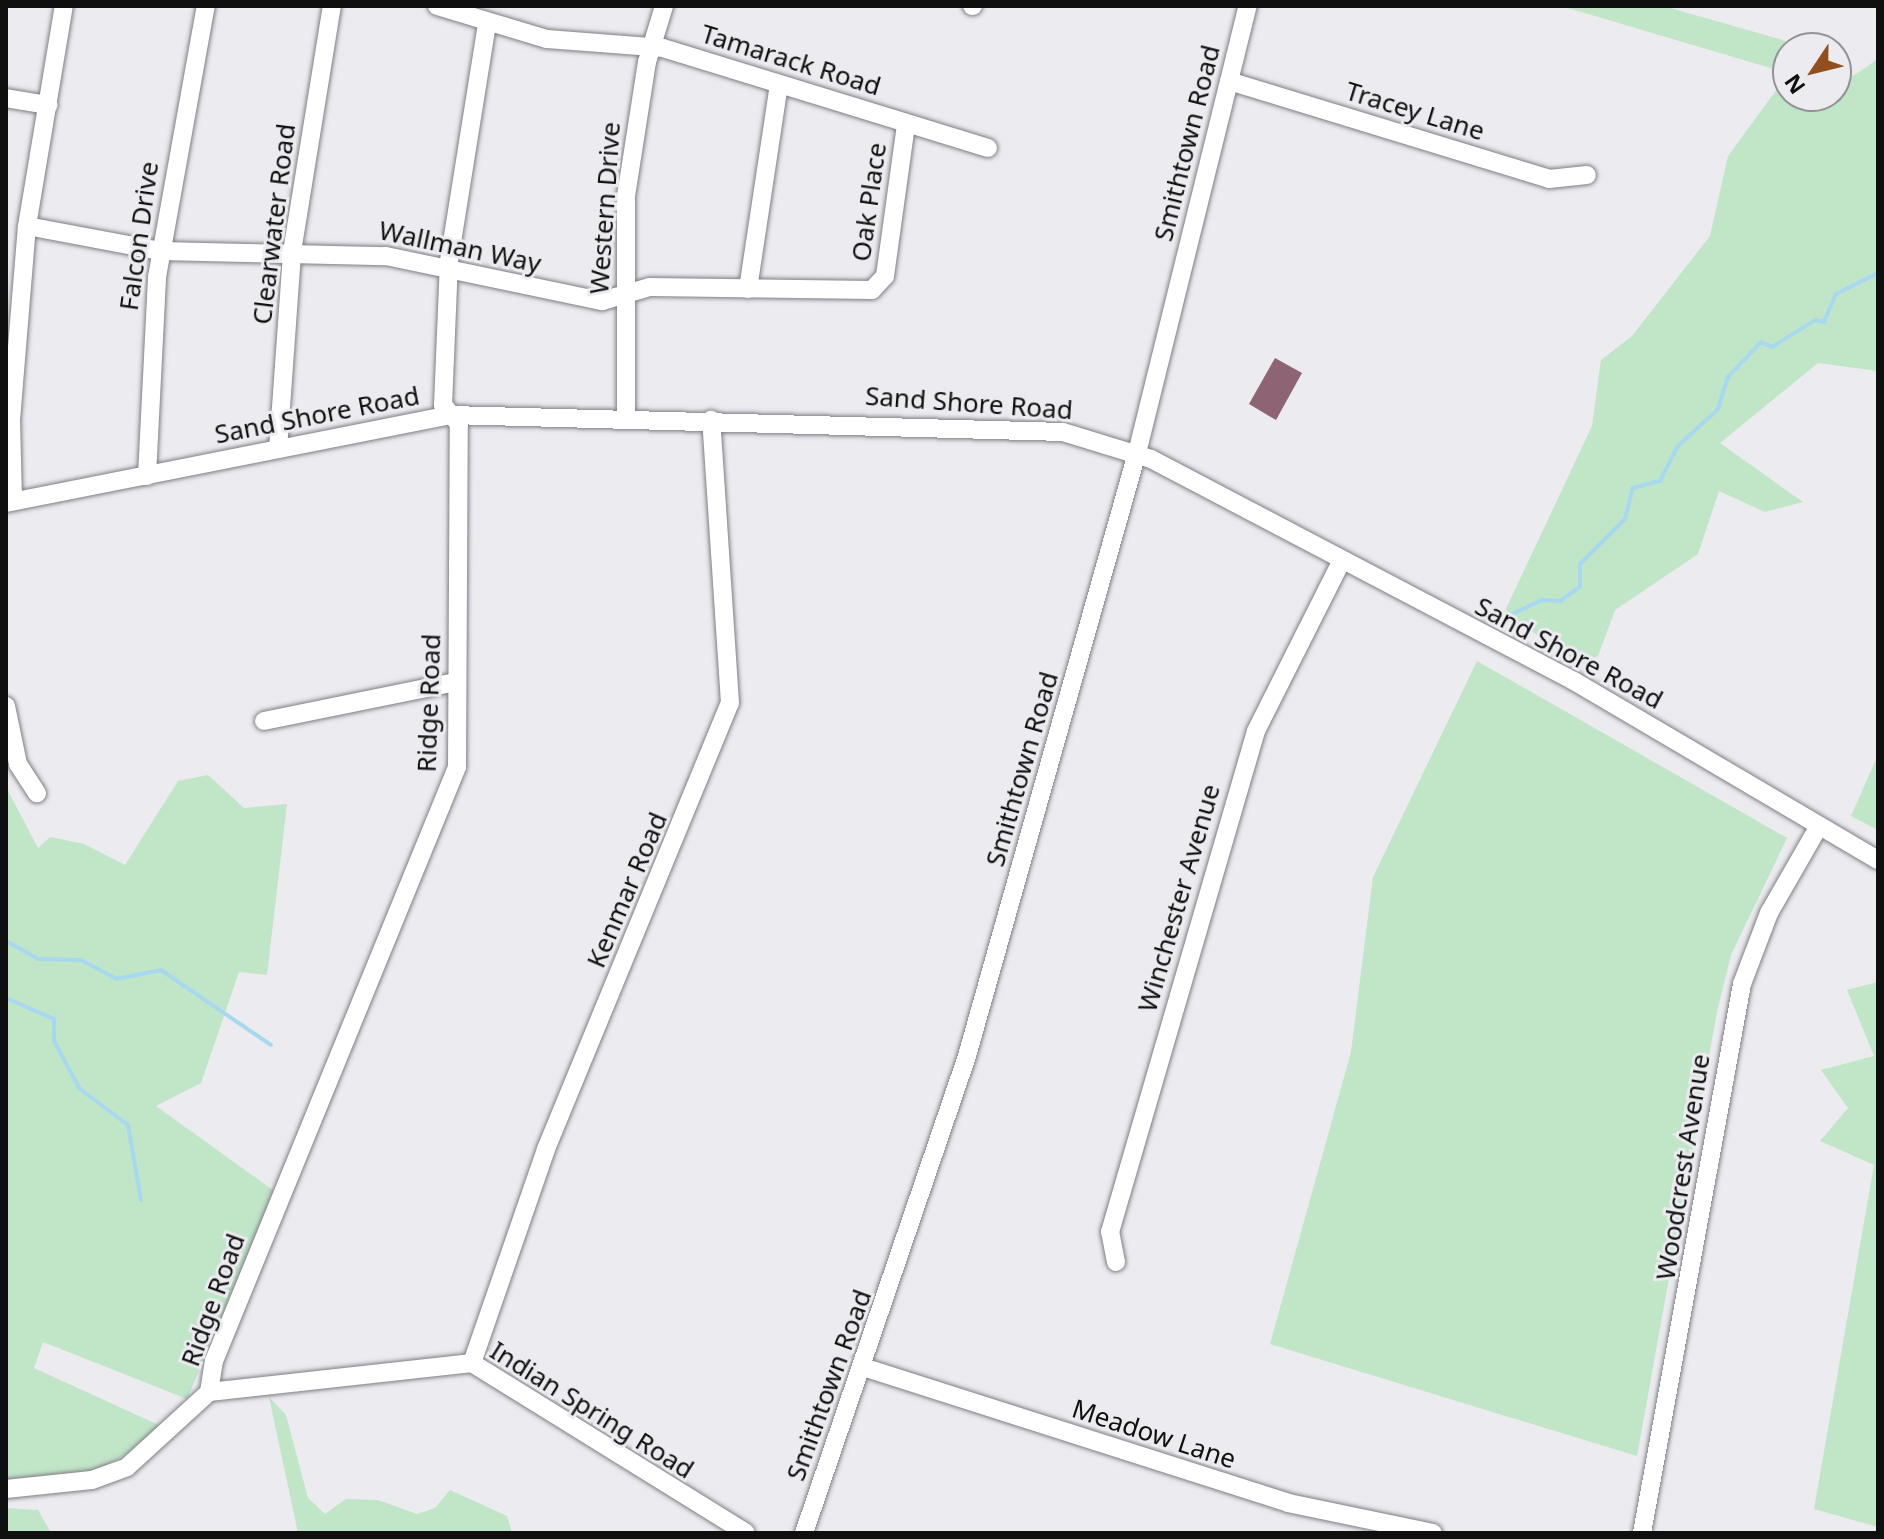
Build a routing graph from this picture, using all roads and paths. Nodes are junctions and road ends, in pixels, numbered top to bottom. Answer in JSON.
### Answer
{"nodes":[{"id":1,"x":64,"y":6,"type":"edge"},
{"id":2,"x":206,"y":6,"type":"edge"},
{"id":3,"x":332,"y":6,"type":"edge"},
{"id":4,"x":437,"y":6,"type":"edge"},
{"id":5,"x":664,"y":6,"type":"edge"},
{"id":6,"x":1248,"y":6,"type":"edge"},
{"id":7,"x":487,"y":25,"type":"junction"},
{"id":8,"x":652,"y":46,"type":"junction"},
{"id":9,"x":1229,"y":81,"type":"junction"},
{"id":10,"x":779,"y":85,"type":"junction"},
{"id":11,"x":6,"y":98,"type":"edge"},
{"id":12,"x":48,"y":105,"type":"junction"},
{"id":13,"x":906,"y":125,"type":"junction"},
{"id":14,"x":988,"y":148,"type":"dead end"},
{"id":15,"x":1587,"y":175,"type":"dead end"},
{"id":16,"x":27,"y":226,"type":"junction"},
{"id":17,"x":160,"y":251,"type":"junction"},
{"id":18,"x":292,"y":252,"type":"junction"},
{"id":19,"x":450,"y":274,"type":"junction"},
{"id":20,"x":880,"y":286,"type":"joint"},
{"id":21,"x":748,"y":289,"type":"junction"},
{"id":22,"x":624,"y":296,"type":"junction"},
{"id":23,"x":451,"y":415,"type":"junction"},
{"id":24,"x":626,"y":417,"type":"junction"},
{"id":25,"x":711,"y":420,"type":"junction"},
{"id":26,"x":278,"y":449,"type":"junction"},
{"id":27,"x":1137,"y":453,"type":"junction"},
{"id":28,"x":147,"y":476,"type":"junction"},
{"id":29,"x":9,"y":502,"type":"edge"},
{"id":30,"x":1341,"y":562,"type":"junction"},
{"id":31,"x":456,"y":682,"type":"junction"},
{"id":32,"x":6,"y":706,"type":"edge"},
{"id":33,"x":264,"y":721,"type":"dead end"},
{"id":34,"x":37,"y":793,"type":"dead end"},
{"id":35,"x":1819,"y":826,"type":"junction"},
{"id":36,"x":1878,"y":860,"type":"edge"},
{"id":37,"x":1116,"y":1262,"type":"dead end"},
{"id":38,"x":472,"y":1363,"type":"junction"},
{"id":39,"x":863,"y":1367,"type":"junction"},
{"id":40,"x":209,"y":1392,"type":"junction"},
{"id":41,"x":6,"y":1489,"type":"edge"},
{"id":42,"x":1359,"y":1526,"type":"edge"},
{"id":43,"x":746,"y":1533,"type":"edge"},
{"id":44,"x":804,"y":1533,"type":"edge"},
{"id":45,"x":1433,"y":1533,"type":"edge"},
{"id":46,"x":1642,"y":1533,"type":"edge"}],
"edges":[{"from":1,"to":12,"type":"street"},
{"from":2,"to":17,"type":"street","name":"Falcon Drive"},
{"from":3,"to":18,"type":"street","name":"Clearwater Road"},
{"from":4,"to":7,"type":"street","name":"Tamarack Road"},
{"from":5,"to":8,"type":"street","name":"Western Drive"},
{"from":6,"to":9,"type":"street","name":"Smithtown Road"},
{"from":7,"to":8,"type":"street","name":"Tamarack Road"},
{"from":7,"to":19,"type":"street","name":"Ridge Road"},
{"from":8,"to":10,"type":"street","name":"Tamarack Road"},
{"from":8,"to":22,"type":"street","name":"Western Drive"},
{"from":9,"to":15,"type":"street","name":"Tracey Lane"},
{"from":9,"to":27,"type":"street","name":"Smithtown Road"},
{"from":10,"to":13,"type":"street","name":"Tamarack Road"},
{"from":10,"to":21,"type":"street"},
{"from":11,"to":12,"type":"street"},
{"from":12,"to":16,"type":"street"},
{"from":13,"to":14,"type":"street","name":"Tamarack Road"},
{"from":13,"to":20,"type":"street","name":"Oak Place"},
{"from":16,"to":17,"type":"street","name":"Wallman Way"},
{"from":16,"to":29,"type":"street"},
{"from":17,"to":18,"type":"street","name":"Wallman Way"},
{"from":17,"to":28,"type":"street","name":"Falcon Drive"},
{"from":18,"to":19,"type":"street","name":"Wallman Way"},
{"from":18,"to":26,"type":"street","name":"Clearwater Road"},
{"from":19,"to":22,"type":"street","name":"Wallman Way"},
{"from":19,"to":23,"type":"street","name":"Ridge Road"},
{"from":20,"to":21,"type":"street","name":"Wallman Way"},
{"from":21,"to":22,"type":"street","name":"Wallman Way"},
{"from":22,"to":24,"type":"street","name":"Western Drive"},
{"from":23,"to":24,"type":"street","name":"Sand Shore Road"},
{"from":23,"to":26,"type":"street","name":"Sand Shore Road"},
{"from":23,"to":31,"type":"street","name":"Ridge Road"},
{"from":24,"to":25,"type":"street","name":"Sand Shore Road"},
{"from":25,"to":27,"type":"street","name":"Sand Shore Road"},
{"from":25,"to":38,"type":"street","name":"Kenmar Road"},
{"from":26,"to":28,"type":"street","name":"Sand Shore Road"},
{"from":27,"to":30,"type":"street","name":"Sand Shore Road"},
{"from":27,"to":39,"type":"street","name":"Smithtown Road"},
{"from":28,"to":29,"type":"street","name":"Sand Shore Road"},
{"from":30,"to":35,"type":"street","name":"Sand Shore Road"},
{"from":30,"to":37,"type":"street","name":"Winchester Avenue"},
{"from":31,"to":33,"type":"street"},
{"from":31,"to":40,"type":"street","name":"Ridge Road"},
{"from":32,"to":34,"type":"street"},
{"from":35,"to":36,"type":"street","name":"Sand Shore Road"},
{"from":35,"to":46,"type":"street","name":"Woodcrest Avenue"},
{"from":38,"to":40,"type":"street","name":"Indian Spring Road"},
{"from":38,"to":43,"type":"street","name":"Indian Spring Road"},
{"from":39,"to":42,"type":"street","name":"Meadow Lane"},
{"from":39,"to":44,"type":"street","name":"Smithtown Road"},
{"from":40,"to":41,"type":"street"},
{"from":42,"to":45,"type":"street","name":"Meadow Lane"}]}
